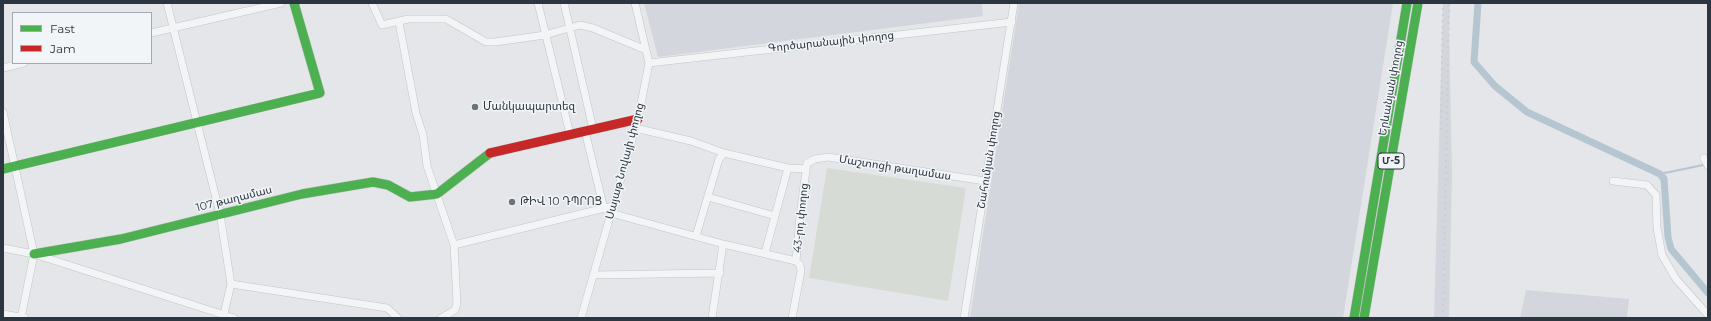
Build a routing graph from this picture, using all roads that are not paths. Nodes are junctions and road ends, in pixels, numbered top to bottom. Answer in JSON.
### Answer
{"nodes":[{"id":1,"x":167,"y":3,"type":"edge"},
{"id":2,"x":281,"y":3,"type":"edge"},
{"id":3,"x":294,"y":3,"type":"edge"},
{"id":4,"x":372,"y":3,"type":"edge"},
{"id":5,"x":538,"y":3,"type":"edge"},
{"id":6,"x":564,"y":3,"type":"edge"},
{"id":7,"x":635,"y":3,"type":"edge"},
{"id":8,"x":1014,"y":3,"type":"edge"},
{"id":9,"x":1407,"y":3,"type":"edge"},
{"id":10,"x":1418,"y":3,"type":"edge"},
{"id":11,"x":1404,"y":13,"type":"junction"},
{"id":12,"x":1416,"y":15,"type":"junction"},
{"id":13,"x":399,"y":22,"type":"junction"},
{"id":14,"x":1012,"y":22,"type":"junction"},
{"id":15,"x":570,"y":27,"type":"junction"},
{"id":16,"x":174,"y":28,"type":"junction"},
{"id":17,"x":152,"y":33,"type":"edge"},
{"id":18,"x":545,"y":35,"type":"junction"},
{"id":19,"x":646,"y":50,"type":"junction"},
{"id":20,"x":649,"y":63,"type":"junction"},
{"id":21,"x":20,"y":64,"type":"edge"},
{"id":22,"x":3,"y":68,"type":"edge"},
{"id":23,"x":3,"y":112,"type":"edge"},
{"id":24,"x":198,"y":122,"type":"junction"},
{"id":25,"x":636,"y":124,"type":"junction"},
{"id":26,"x":589,"y":130,"type":"junction"},
{"id":27,"x":570,"y":134,"type":"junction"},
{"id":28,"x":724,"y":153,"type":"junction"},
{"id":29,"x":1704,"y":158,"type":"dead end"},
{"id":30,"x":16,"y":166,"type":"junction"},
{"id":31,"x":807,"y":166,"type":"junction"},
{"id":32,"x":1708,"y":166,"type":"edge"},
{"id":33,"x":788,"y":168,"type":"junction"},
{"id":34,"x":3,"y":169,"type":"edge"},
{"id":35,"x":985,"y":181,"type":"junction"},
{"id":36,"x":1613,"y":181,"type":"dead end"},
{"id":37,"x":437,"y":194,"type":"junction"},
{"id":38,"x":708,"y":197,"type":"junction"},
{"id":39,"x":604,"y":208,"type":"junction"},
{"id":40,"x":612,"y":210,"type":"junction"},
{"id":41,"x":220,"y":214,"type":"junction"},
{"id":42,"x":775,"y":216,"type":"junction"},
{"id":43,"x":696,"y":236,"type":"junction"},
{"id":44,"x":723,"y":244,"type":"junction"},
{"id":45,"x":454,"y":245,"type":"junction"},
{"id":46,"x":3,"y":248,"type":"edge"},
{"id":47,"x":765,"y":252,"type":"junction"},
{"id":48,"x":34,"y":254,"type":"junction"},
{"id":49,"x":796,"y":261,"type":"junction"},
{"id":50,"x":720,"y":273,"type":"junction"},
{"id":51,"x":594,"y":275,"type":"junction"},
{"id":52,"x":231,"y":284,"type":"junction"},
{"id":53,"x":3,"y":314,"type":"edge"},
{"id":54,"x":1708,"y":315,"type":"edge"},
{"id":55,"x":224,"y":317,"type":"edge"},
{"id":56,"x":23,"y":318,"type":"edge"},
{"id":57,"x":234,"y":318,"type":"edge"},
{"id":58,"x":398,"y":318,"type":"edge"},
{"id":59,"x":441,"y":318,"type":"edge"},
{"id":60,"x":581,"y":318,"type":"edge"},
{"id":61,"x":712,"y":318,"type":"edge"},
{"id":62,"x":792,"y":318,"type":"edge"},
{"id":63,"x":964,"y":318,"type":"edge"},
{"id":64,"x":1354,"y":318,"type":"edge"},
{"id":65,"x":1364,"y":318,"type":"edge"}],
"edges":[{"from":1,"to":16,"type":"street"},
{"from":2,"to":16,"type":"street"},
{"from":3,"to":24,"type":"main road"},
{"from":4,"to":13,"type":"street"},
{"from":5,"to":18,"type":"street"},
{"from":6,"to":15,"type":"street"},
{"from":7,"to":19,"type":"street","name":"Սայաթ Նովայի փողոց"},
{"from":8,"to":14,"type":"street","name":"Շահումյան փողոց"},
{"from":9,"to":11,"type":"main road","name":"Երևանյան փողոց","number":"Մ-5"},
{"from":10,"to":12,"type":"main road","name":"Երևանյան փողոց","number":"Մ-5"},
{"from":11,"to":12,"type":"main road"},
{"from":11,"to":64,"type":"main road","name":"Երևանյան փողոց","number":"Մ-5"},
{"from":12,"to":65,"type":"main road","name":"Երևանյան փողոց","number":"Մ-5"},
{"from":13,"to":18,"type":"street"},
{"from":13,"to":37,"type":"street"},
{"from":14,"to":20,"type":"street","name":"Գործարանային փողոց"},
{"from":14,"to":35,"type":"street","name":"Շահումյան փողոց"},
{"from":15,"to":18,"type":"street"},
{"from":15,"to":19,"type":"street"},
{"from":15,"to":26,"type":"street"},
{"from":16,"to":17,"type":"street"},
{"from":16,"to":24,"type":"street"},
{"from":18,"to":27,"type":"street"},
{"from":19,"to":20,"type":"street","name":"Սայաթ Նովայի փողոց"},
{"from":20,"to":25,"type":"street","name":"Սայաթ Նովայի փողոց"},
{"from":21,"to":22,"type":"street"},
{"from":23,"to":30,"type":"street"},
{"from":24,"to":30,"type":"main road"},
{"from":24,"to":41,"type":"street"},
{"from":25,"to":26,"type":"main road"},
{"from":25,"to":28,"type":"street"},
{"from":25,"to":40,"type":"street","name":"Սայաթ Նովայի փողոց"},
{"from":26,"to":27,"type":"main road"},
{"from":26,"to":39,"type":"street"},
{"from":27,"to":37,"type":"main road"},
{"from":28,"to":33,"type":"street"},
{"from":28,"to":38,"type":"street"},
{"from":29,"to":32,"type":"street"},
{"from":30,"to":34,"type":"main road"},
{"from":30,"to":48,"type":"street"},
{"from":31,"to":33,"type":"street"},
{"from":31,"to":35,"type":"street","name":"Մաշտոցի թաղամաս"},
{"from":31,"to":49,"type":"street","name":"43-րդ փողոց"},
{"from":33,"to":42,"type":"street"},
{"from":35,"to":63,"type":"street","name":"Շահումյան փողոց"},
{"from":36,"to":54,"type":"street"},
{"from":37,"to":41,"type":"main road","name":"107 թաղամաս"},
{"from":37,"to":45,"type":"street"},
{"from":38,"to":42,"type":"street"},
{"from":38,"to":43,"type":"street"},
{"from":39,"to":40,"type":"street"},
{"from":39,"to":45,"type":"street"},
{"from":40,"to":43,"type":"street"},
{"from":40,"to":51,"type":"street","name":"Սայաթ Նովայի փողոց"},
{"from":41,"to":48,"type":"main road","name":"107 թաղամաս"},
{"from":41,"to":52,"type":"street"},
{"from":42,"to":47,"type":"street"},
{"from":43,"to":44,"type":"street"},
{"from":44,"to":47,"type":"street"},
{"from":44,"to":50,"type":"street"},
{"from":45,"to":59,"type":"street"},
{"from":46,"to":48,"type":"street","name":"107 թաղամաս"},
{"from":47,"to":49,"type":"street"},
{"from":48,"to":55,"type":"street","name":"107 թաղամաս"},
{"from":48,"to":56,"type":"street"},
{"from":49,"to":62,"type":"street","name":"43-րդ փողոց"},
{"from":50,"to":51,"type":"street"},
{"from":50,"to":61,"type":"street"},
{"from":51,"to":60,"type":"street","name":"Սայաթ Նովայի փողոց"},
{"from":52,"to":55,"type":"street"},
{"from":52,"to":58,"type":"street"},
{"from":53,"to":56,"type":"street"},
{"from":55,"to":57,"type":"street","name":"107 թաղամաս"}]}
